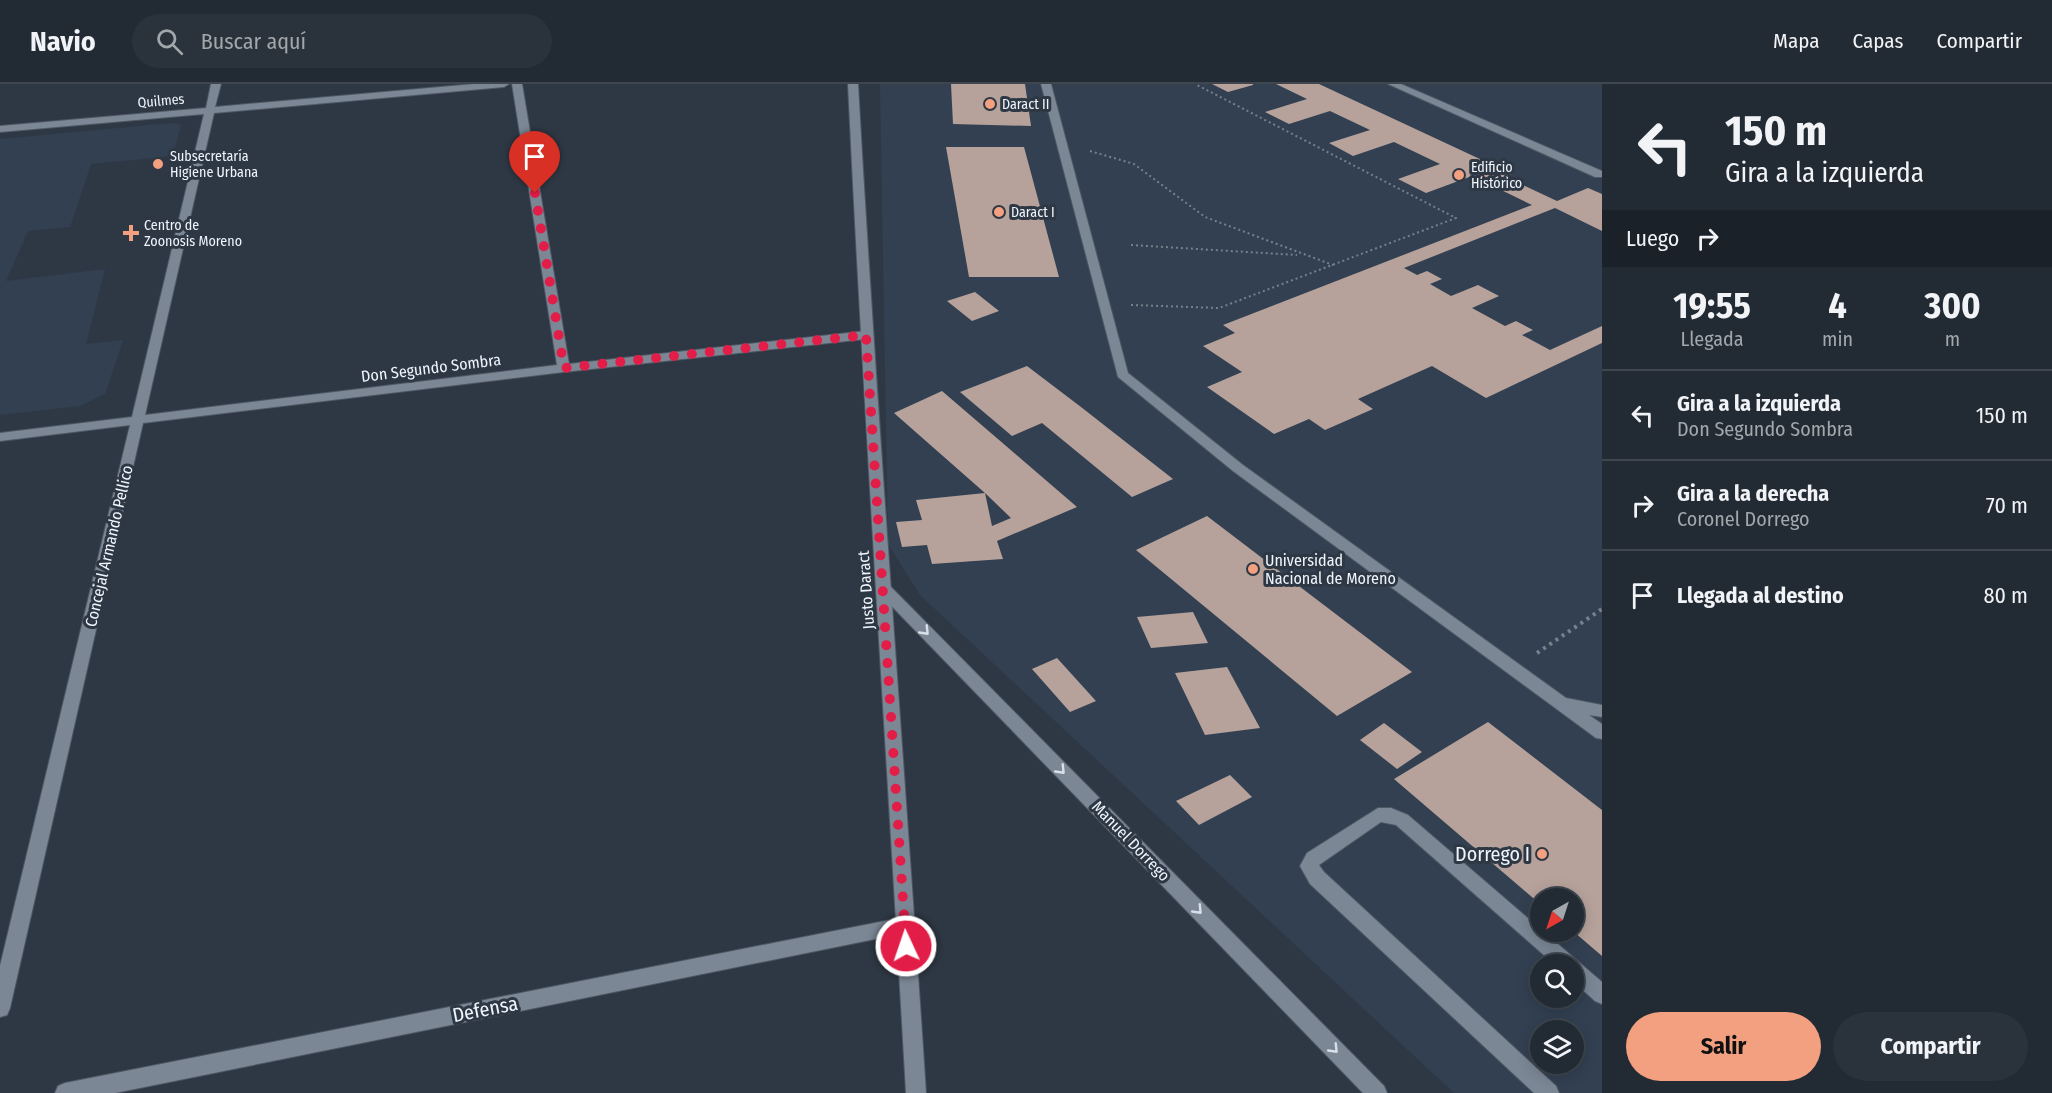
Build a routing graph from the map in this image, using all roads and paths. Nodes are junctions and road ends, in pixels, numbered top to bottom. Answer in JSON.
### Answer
{"nodes":[{"id":1,"x":216,"y":84,"type":"edge"},
{"id":2,"x":504,"y":84,"type":"edge"},
{"id":3,"x":517,"y":84,"type":"edge"},
{"id":4,"x":853,"y":84,"type":"edge"},
{"id":5,"x":1046,"y":84,"type":"edge"},
{"id":6,"x":1195,"y":84,"type":"edge"},
{"id":7,"x":1393,"y":84,"type":"edge"},
{"id":8,"x":210,"y":110,"type":"junction"},
{"id":9,"x":0,"y":129,"type":"edge"},
{"id":10,"x":1062,"y":143,"type":"junction"},
{"id":11,"x":1601,"y":175,"type":"edge"},
{"id":12,"x":1131,"y":245,"type":"dead end"},
{"id":13,"x":1303,"y":255,"type":"junction"},
{"id":14,"x":1334,"y":265,"type":"junction"},
{"id":15,"x":1103,"y":305,"type":"junction"},
{"id":16,"x":866,"y":335,"type":"junction"},
{"id":17,"x":564,"y":368,"type":"junction"},
{"id":18,"x":138,"y":420,"type":"junction"},
{"id":19,"x":0,"y":437,"type":"edge"},
{"id":20,"x":884,"y":589,"type":"junction"},
{"id":21,"x":1602,"y":609,"type":"edge"},
{"id":22,"x":1514,"y":669,"type":"junction"},
{"id":23,"x":1561,"y":703,"type":"junction"},
{"id":24,"x":1602,"y":711,"type":"edge"},
{"id":25,"x":1602,"y":733,"type":"edge"},
{"id":26,"x":905,"y":925,"type":"junction"},
{"id":27,"x":1556,"y":954,"type":"edge"},
{"id":28,"x":1584,"y":979,"type":"edge"},
{"id":29,"x":1602,"y":995,"type":"edge"},
{"id":30,"x":0,"y":1008,"type":"edge"},
{"id":31,"x":65,"y":1093,"type":"edge"},
{"id":32,"x":916,"y":1093,"type":"edge"},
{"id":33,"x":1377,"y":1093,"type":"edge"},
{"id":34,"x":1550,"y":1093,"type":"edge"}],
"edges":[{"from":1,"to":8,"type":"street","name":"Concejal Armando Pellico"},
{"from":2,"to":8,"type":"street","name":"Quilmes"},
{"from":3,"to":17,"type":"street"},
{"from":4,"to":16,"type":"street","name":"Justo Daract"},
{"from":5,"to":10,"type":"street"},
{"from":6,"to":14,"type":"path"},
{"from":7,"to":11,"type":"street"},
{"from":8,"to":9,"type":"street","name":"Quilmes"},
{"from":8,"to":18,"type":"street","name":"Concejal Armando Pellico"},
{"from":10,"to":13,"type":"path"},
{"from":10,"to":15,"type":"street"},
{"from":12,"to":13,"type":"path"},
{"from":13,"to":14,"type":"path"},
{"from":14,"to":15,"type":"path"},
{"from":15,"to":22,"type":"street"},
{"from":16,"to":17,"type":"street","name":"Don Segundo Sombra"},
{"from":16,"to":20,"type":"street","name":"Justo Daract"},
{"from":17,"to":18,"type":"street","name":"Don Segundo Sombra"},
{"from":18,"to":19,"type":"street","name":"Don Segundo Sombra"},
{"from":18,"to":30,"type":"street","name":"Concejal Armando Pellico"},
{"from":20,"to":26,"type":"street","name":"Justo Daract"},
{"from":20,"to":33,"type":"street","name":"Manuel Dorrego","one_way":true},
{"from":21,"to":22,"type":"path"},
{"from":22,"to":23,"type":"street"},
{"from":23,"to":24,"type":"street"},
{"from":23,"to":25,"type":"street"},
{"from":26,"to":31,"type":"street","name":"Defensa"},
{"from":26,"to":32,"type":"street","name":"Justo Daract"},
{"from":27,"to":34,"type":"street"},
{"from":28,"to":29,"type":"street"}]}
